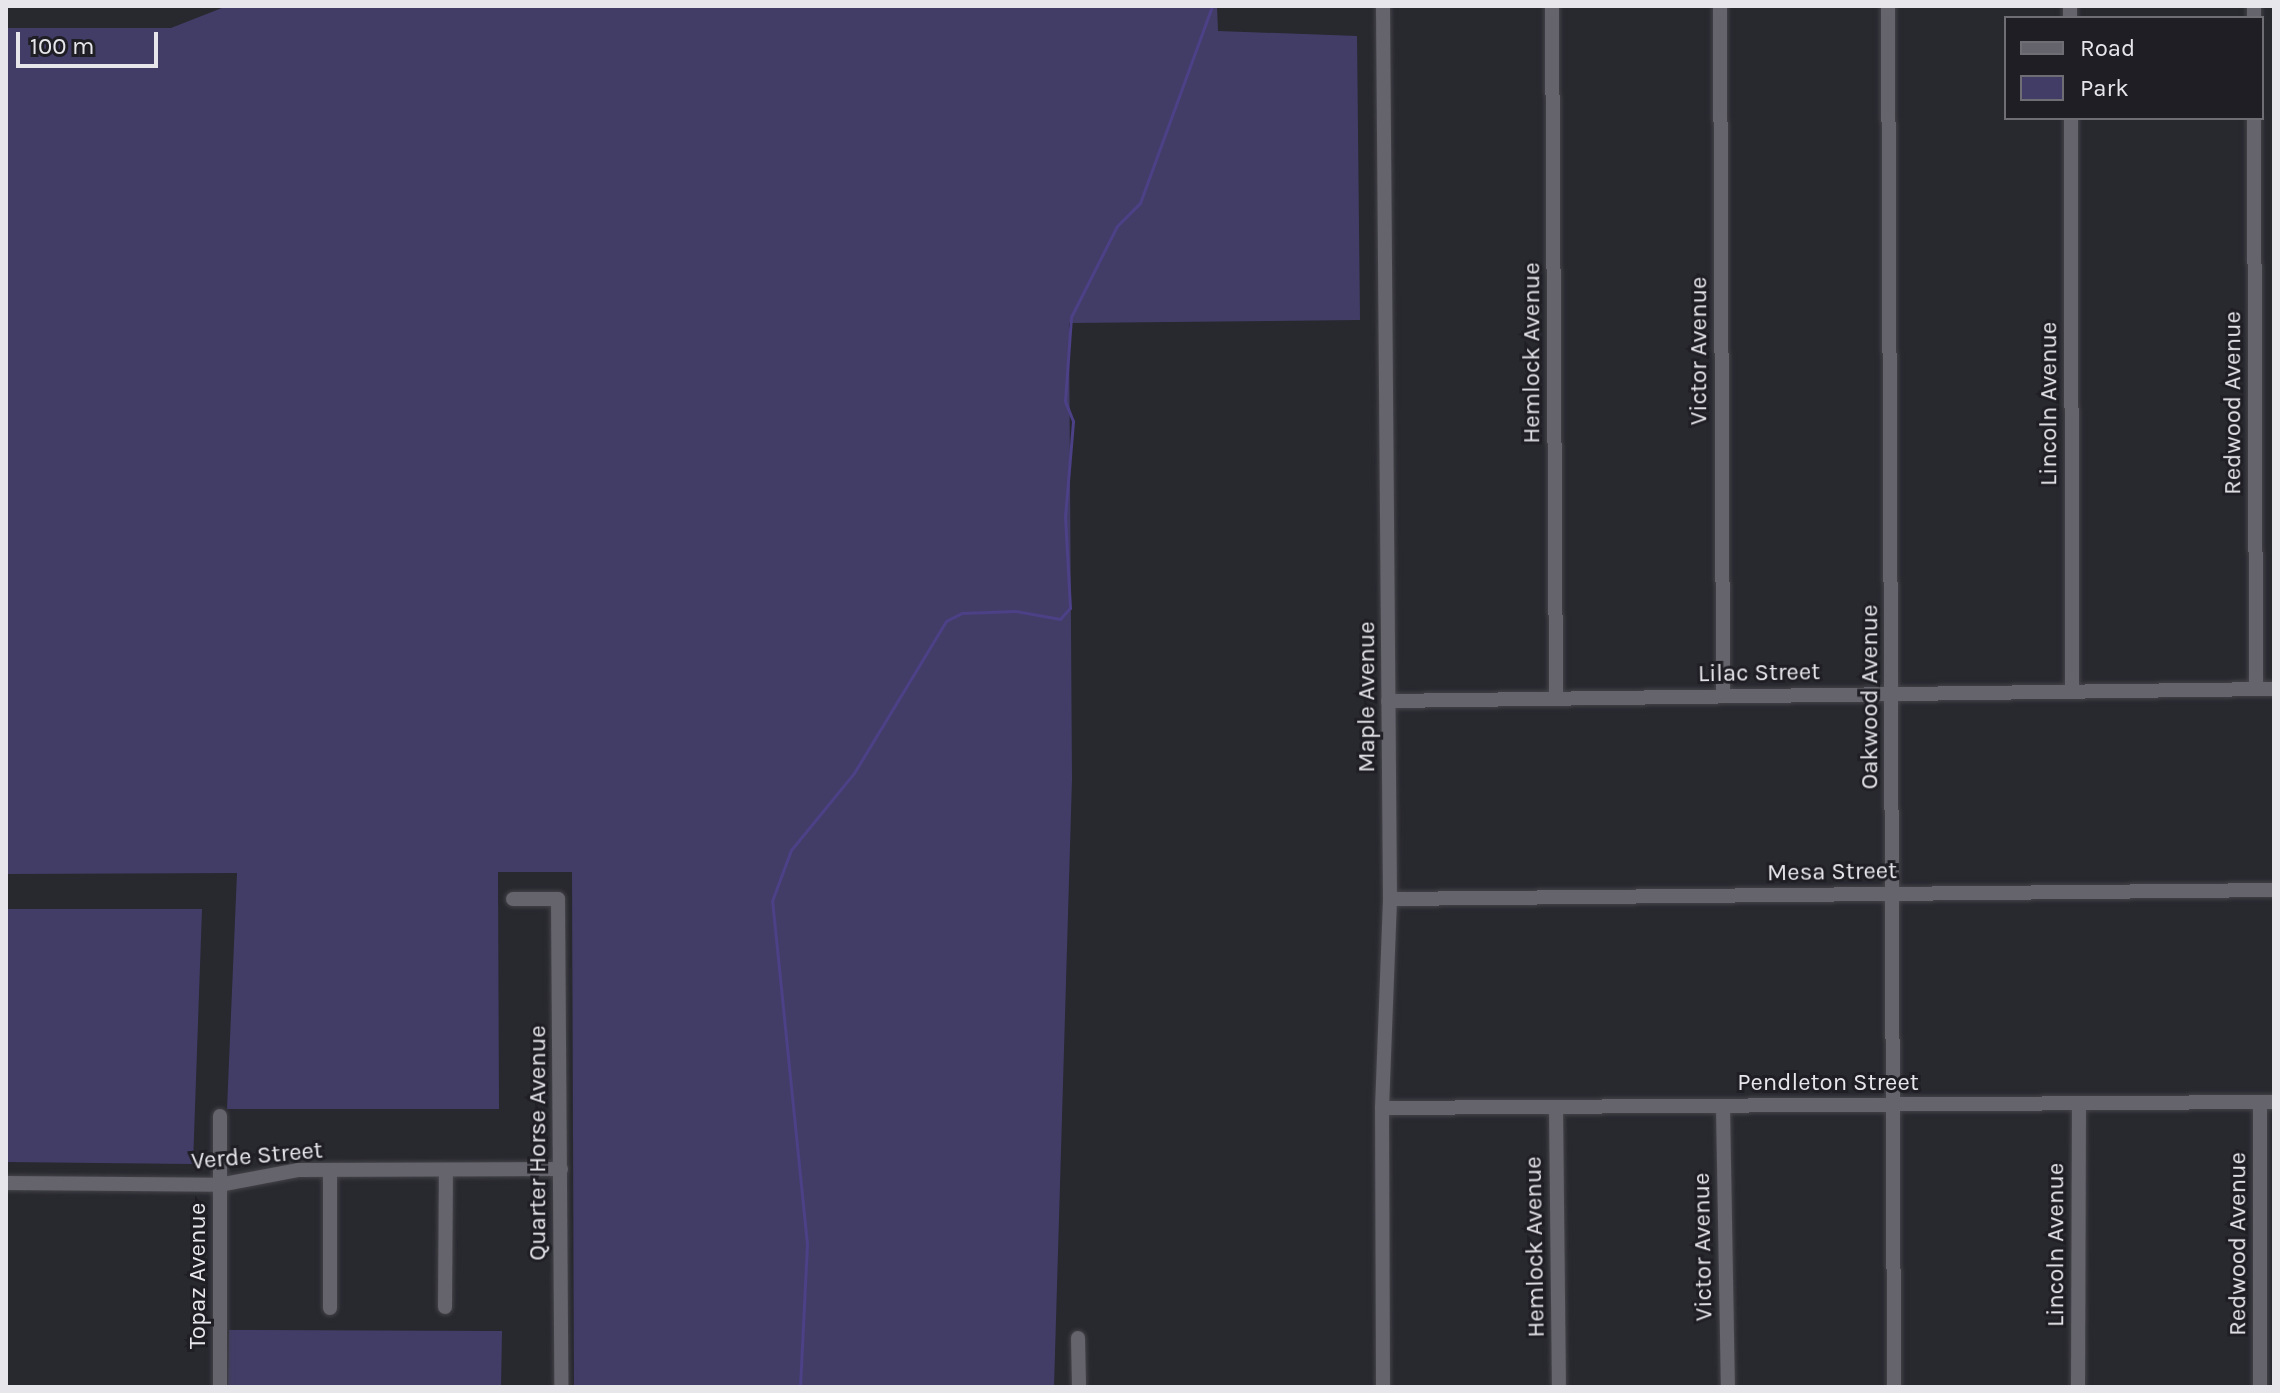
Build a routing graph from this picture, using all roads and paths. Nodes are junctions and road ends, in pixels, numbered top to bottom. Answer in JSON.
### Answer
{"nodes":[{"id":1,"x":1383,"y":6,"type":"edge"},
{"id":2,"x":1552,"y":6,"type":"edge"},
{"id":3,"x":1720,"y":6,"type":"edge"},
{"id":4,"x":1888,"y":6,"type":"edge"},
{"id":5,"x":2071,"y":120,"type":"edge"},
{"id":6,"x":2254,"y":120,"type":"edge"},
{"id":7,"x":2256,"y":689,"type":"junction"},
{"id":8,"x":2274,"y":689,"type":"edge"},
{"id":9,"x":2072,"y":691,"type":"junction"},
{"id":10,"x":1893,"y":693,"type":"junction"},
{"id":11,"x":1723,"y":695,"type":"junction"},
{"id":12,"x":1556,"y":699,"type":"junction"},
{"id":13,"x":1388,"y":701,"type":"junction"},
{"id":14,"x":2274,"y":890,"type":"edge"},
{"id":15,"x":1892,"y":893,"type":"junction"},
{"id":16,"x":513,"y":899,"type":"dead end"},
{"id":17,"x":1390,"y":899,"type":"junction"},
{"id":18,"x":2267,"y":1102,"type":"edge"},
{"id":19,"x":2079,"y":1103,"type":"junction"},
{"id":20,"x":1890,"y":1104,"type":"junction"},
{"id":21,"x":1723,"y":1106,"type":"junction"},
{"id":22,"x":1556,"y":1107,"type":"junction"},
{"id":23,"x":1382,"y":1108,"type":"junction"},
{"id":24,"x":220,"y":1116,"type":"dead end"},
{"id":25,"x":561,"y":1169,"type":"junction"},
{"id":26,"x":446,"y":1170,"type":"junction"},
{"id":27,"x":330,"y":1171,"type":"junction"},
{"id":28,"x":6,"y":1183,"type":"edge"},
{"id":29,"x":219,"y":1185,"type":"junction"},
{"id":30,"x":445,"y":1307,"type":"dead end"},
{"id":31,"x":330,"y":1308,"type":"dead end"},
{"id":32,"x":1078,"y":1338,"type":"dead end"},
{"id":33,"x":220,"y":1387,"type":"edge"},
{"id":34,"x":561,"y":1387,"type":"edge"},
{"id":35,"x":1079,"y":1387,"type":"edge"},
{"id":36,"x":1383,"y":1387,"type":"edge"},
{"id":37,"x":1559,"y":1387,"type":"edge"},
{"id":38,"x":1728,"y":1387,"type":"edge"},
{"id":39,"x":1894,"y":1387,"type":"edge"},
{"id":40,"x":2078,"y":1387,"type":"edge"},
{"id":41,"x":2260,"y":1387,"type":"edge"}],
"edges":[{"from":1,"to":13,"type":"street","name":"Maple Avenue"},
{"from":2,"to":12,"type":"street","name":"Hemlock Avenue"},
{"from":3,"to":11,"type":"street","name":"Victor Avenue"},
{"from":4,"to":10,"type":"street","name":"Oakwood Avenue"},
{"from":5,"to":9,"type":"street","name":"Lincoln Avenue"},
{"from":6,"to":7,"type":"street","name":"Redwood Avenue"},
{"from":7,"to":8,"type":"street","name":"Lilac Street"},
{"from":7,"to":9,"type":"street","name":"Lilac Street"},
{"from":9,"to":10,"type":"street","name":"Lilac Street"},
{"from":10,"to":11,"type":"street","name":"Lilac Street"},
{"from":10,"to":15,"type":"street","name":"Oakwood Avenue"},
{"from":11,"to":12,"type":"street","name":"Lilac Street"},
{"from":12,"to":13,"type":"street","name":"Lilac Street"},
{"from":13,"to":17,"type":"street","name":"Maple Avenue"},
{"from":14,"to":15,"type":"street","name":"Mesa Street"},
{"from":15,"to":17,"type":"street","name":"Mesa Street"},
{"from":15,"to":20,"type":"street","name":"Oakwood Avenue"},
{"from":16,"to":25,"type":"street","name":"Quarter Horse Avenue"},
{"from":17,"to":23,"type":"street","name":"Maple Avenue"},
{"from":18,"to":19,"type":"street","name":"Pendleton Street"},
{"from":18,"to":41,"type":"street","name":"Redwood Avenue"},
{"from":19,"to":20,"type":"street","name":"Pendleton Street"},
{"from":19,"to":40,"type":"street","name":"Lincoln Avenue"},
{"from":20,"to":21,"type":"street","name":"Pendleton Street"},
{"from":20,"to":39,"type":"street","name":"Oakwood Avenue"},
{"from":21,"to":22,"type":"street","name":"Pendleton Street"},
{"from":21,"to":38,"type":"street","name":"Victor Avenue"},
{"from":22,"to":23,"type":"street","name":"Pendleton Street"},
{"from":22,"to":37,"type":"street","name":"Hemlock Avenue"},
{"from":23,"to":36,"type":"street","name":"Maple Avenue"},
{"from":24,"to":29,"type":"street","name":"Topaz Avenue"},
{"from":25,"to":26,"type":"street","name":"Verde Street"},
{"from":25,"to":34,"type":"street","name":"Quarter Horse Avenue"},
{"from":26,"to":27,"type":"street","name":"Verde Street"},
{"from":26,"to":30,"type":"street"},
{"from":27,"to":29,"type":"street","name":"Verde Street"},
{"from":27,"to":31,"type":"street"},
{"from":28,"to":29,"type":"street","name":"Verde Street"},
{"from":29,"to":33,"type":"street","name":"Topaz Avenue"},
{"from":32,"to":35,"type":"street"}]}
